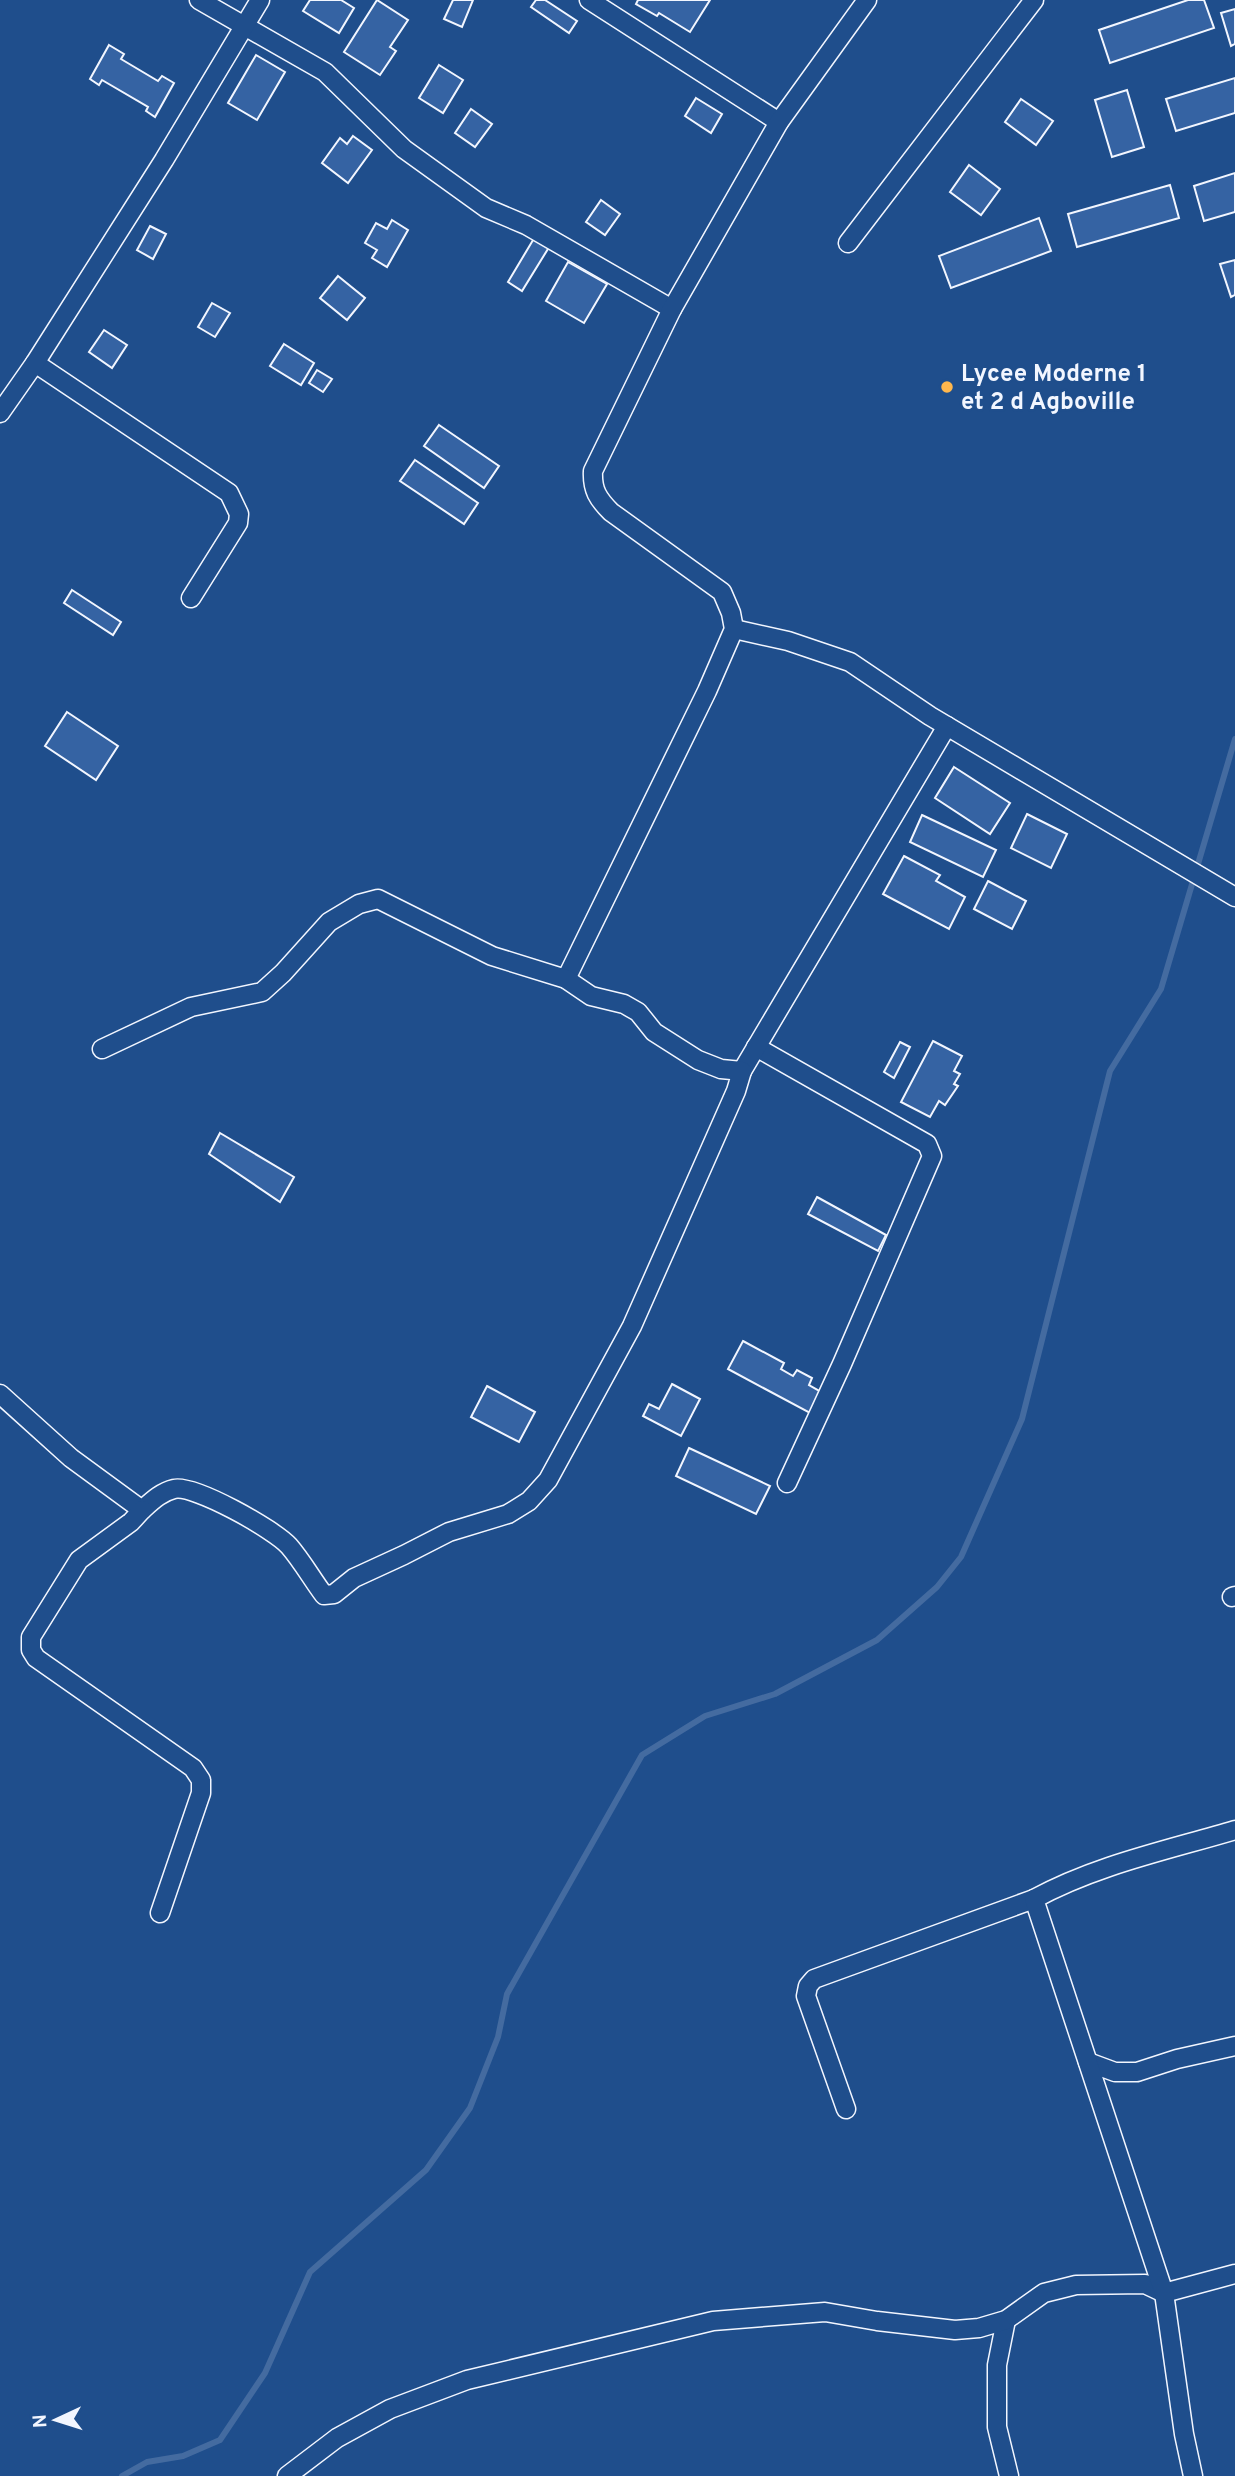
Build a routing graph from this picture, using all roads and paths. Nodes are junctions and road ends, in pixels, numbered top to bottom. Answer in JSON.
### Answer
{"nodes":[{"id":1,"x":199,"y":0,"type":"edge"},
{"id":2,"x":260,"y":0,"type":"edge"},
{"id":3,"x":589,"y":0,"type":"edge"},
{"id":4,"x":867,"y":0,"type":"edge"},
{"id":5,"x":1034,"y":0,"type":"edge"},
{"id":6,"x":244,"y":26,"type":"junction"},
{"id":7,"x":779,"y":122,"type":"junction"},
{"id":8,"x":848,"y":243,"type":"dead end"},
{"id":9,"x":671,"y":309,"type":"junction"},
{"id":10,"x":35,"y":363,"type":"junction"},
{"id":11,"x":0,"y":413,"type":"edge"},
{"id":12,"x":191,"y":598,"type":"dead end"},
{"id":13,"x":734,"y":629,"type":"junction"},
{"id":14,"x":947,"y":726,"type":"junction"},
{"id":15,"x":1235,"y":897,"type":"edge"},
{"id":16,"x":566,"y":979,"type":"junction"},
{"id":17,"x":756,"y":1047,"type":"junction"},
{"id":18,"x":102,"y":1049,"type":"dead end"},
{"id":19,"x":742,"y":1071,"type":"junction"},
{"id":20,"x":0,"y":1394,"type":"edge"},
{"id":21,"x":787,"y":1483,"type":"dead end"},
{"id":22,"x":142,"y":1510,"type":"junction"},
{"id":23,"x":1235,"y":1830,"type":"edge"},
{"id":24,"x":1034,"y":1899,"type":"junction"},
{"id":25,"x":160,"y":1913,"type":"dead end"},
{"id":26,"x":1235,"y":2046,"type":"edge"},
{"id":27,"x":1088,"y":2062,"type":"junction"},
{"id":28,"x":846,"y":2109,"type":"dead end"},
{"id":29,"x":1235,"y":2274,"type":"edge"},
{"id":30,"x":1164,"y":2293,"type":"junction"},
{"id":31,"x":1006,"y":2320,"type":"junction"},
{"id":32,"x":287,"y":2476,"type":"edge"},
{"id":33,"x":1009,"y":2476,"type":"edge"},
{"id":34,"x":1193,"y":2476,"type":"edge"}],
"edges":[{"from":1,"to":6,"type":"street"},
{"from":2,"to":6,"type":"street"},
{"from":3,"to":7,"type":"street"},
{"from":4,"to":7,"type":"street"},
{"from":5,"to":8,"type":"street"},
{"from":6,"to":9,"type":"street"},
{"from":6,"to":10,"type":"street"},
{"from":7,"to":9,"type":"street"},
{"from":9,"to":13,"type":"street"},
{"from":10,"to":11,"type":"street"},
{"from":10,"to":12,"type":"street"},
{"from":13,"to":14,"type":"street"},
{"from":13,"to":16,"type":"street"},
{"from":14,"to":15,"type":"street"},
{"from":14,"to":17,"type":"street"},
{"from":16,"to":18,"type":"street"},
{"from":16,"to":19,"type":"street"},
{"from":17,"to":19,"type":"street"},
{"from":17,"to":21,"type":"street"},
{"from":19,"to":22,"type":"street"},
{"from":20,"to":22,"type":"street"},
{"from":22,"to":25,"type":"street"},
{"from":23,"to":24,"type":"street"},
{"from":24,"to":27,"type":"street"},
{"from":24,"to":28,"type":"street"},
{"from":26,"to":27,"type":"street"},
{"from":27,"to":30,"type":"street"},
{"from":29,"to":30,"type":"street"},
{"from":30,"to":31,"type":"street"},
{"from":30,"to":34,"type":"street"},
{"from":31,"to":32,"type":"street"},
{"from":31,"to":33,"type":"street"}]}
